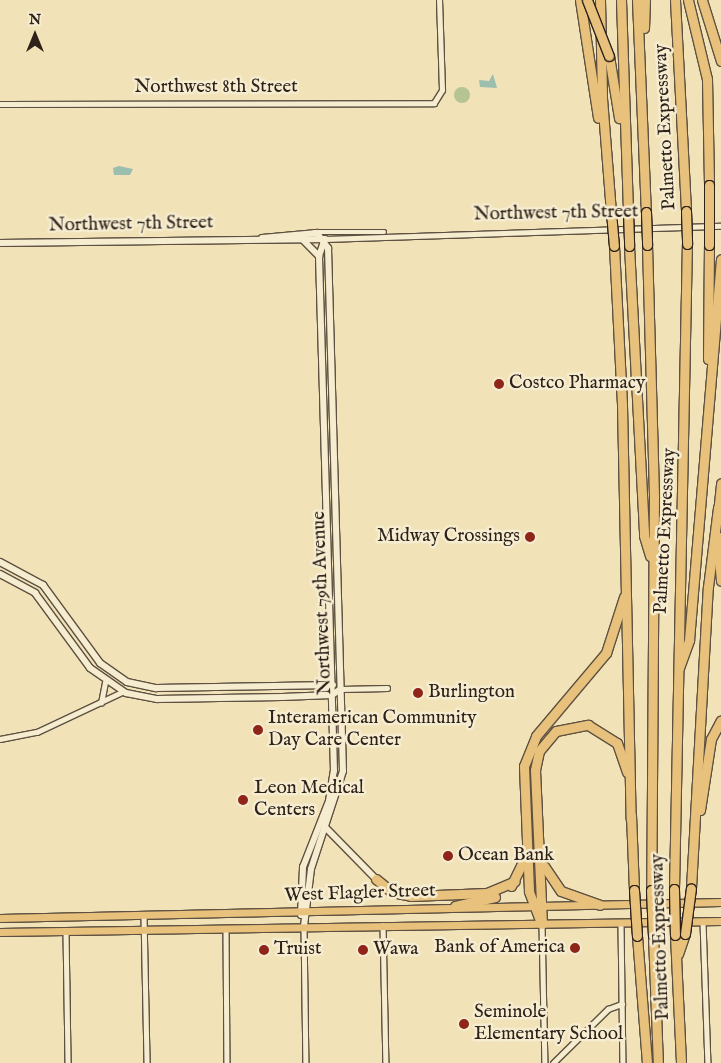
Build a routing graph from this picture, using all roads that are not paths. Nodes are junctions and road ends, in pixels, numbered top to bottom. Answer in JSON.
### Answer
{"nodes":[{"id":1,"x":439,"y":0,"type":"edge"},
{"id":2,"x":580,"y":0,"type":"edge"},
{"id":3,"x":587,"y":0,"type":"edge"},
{"id":4,"x":600,"y":0,"type":"edge"},
{"id":5,"x":621,"y":0,"type":"edge"},
{"id":6,"x":637,"y":0,"type":"edge"},
{"id":7,"x":645,"y":0,"type":"edge"},
{"id":8,"x":675,"y":0,"type":"edge"},
{"id":9,"x":688,"y":0,"type":"edge"},
{"id":10,"x":702,"y":0,"type":"edge"},
{"id":11,"x":721,"y":61,"type":"edge"},
{"id":12,"x":641,"y":63,"type":"junction"},
{"id":13,"x":0,"y":104,"type":"edge"},
{"id":14,"x":606,"y":168,"type":"junction"},
{"id":15,"x":628,"y":212,"type":"junction"},
{"id":16,"x":721,"y":226,"type":"edge"},
{"id":17,"x":314,"y":232,"type":"junction"},
{"id":18,"x":392,"y":233,"type":"junction"},
{"id":19,"x":302,"y":236,"type":"junction"},
{"id":20,"x":262,"y":238,"type":"junction"},
{"id":21,"x":325,"y":239,"type":"junction"},
{"id":22,"x":0,"y":243,"type":"edge"},
{"id":23,"x":319,"y":256,"type":"junction"},
{"id":24,"x":721,"y":259,"type":"edge"},
{"id":25,"x":709,"y":367,"type":"junction"},
{"id":26,"x":325,"y":481,"type":"junction"},
{"id":27,"x":335,"y":482,"type":"junction"},
{"id":28,"x":721,"y":483,"type":"edge"},
{"id":29,"x":718,"y":508,"type":"junction"},
{"id":30,"x":0,"y":562,"type":"edge"},
{"id":31,"x":652,"y":563,"type":"junction"},
{"id":32,"x":0,"y":574,"type":"edge"},
{"id":33,"x":721,"y":581,"type":"edge"},
{"id":34,"x":626,"y":582,"type":"junction"},
{"id":35,"x":675,"y":677,"type":"junction"},
{"id":36,"x":105,"y":682,"type":"junction"},
{"id":37,"x":331,"y":684,"type":"junction"},
{"id":38,"x":388,"y":688,"type":"dead end"},
{"id":39,"x":341,"y":689,"type":"junction"},
{"id":40,"x":122,"y":692,"type":"junction"},
{"id":41,"x":332,"y":695,"type":"junction"},
{"id":42,"x":101,"y":703,"type":"junction"},
{"id":43,"x":721,"y":720,"type":"edge"},
{"id":44,"x":0,"y":739,"type":"edge"},
{"id":45,"x":631,"y":819,"type":"junction"},
{"id":46,"x":326,"y":828,"type":"junction"},
{"id":47,"x":314,"y":837,"type":"junction"},
{"id":48,"x":322,"y":838,"type":"junction"},
{"id":49,"x":694,"y":840,"type":"junction"},
{"id":50,"x":528,"y":850,"type":"junction"},
{"id":51,"x":542,"y":863,"type":"junction"},
{"id":52,"x":376,"y":879,"type":"joint"},
{"id":53,"x":515,"y":881,"type":"junction"},
{"id":54,"x":721,"y":902,"type":"edge"},
{"id":55,"x":532,"y":905,"type":"junction"},
{"id":56,"x":542,"y":905,"type":"junction"},
{"id":57,"x":600,"y":905,"type":"junction"},
{"id":58,"x":455,"y":906,"type":"junction"},
{"id":59,"x":303,"y":912,"type":"junction"},
{"id":60,"x":144,"y":916,"type":"junction"},
{"id":61,"x":0,"y":918,"type":"edge"},
{"id":62,"x":721,"y":921,"type":"edge"},
{"id":63,"x":702,"y":922,"type":"junction"},
{"id":64,"x":542,"y":924,"type":"junction"},
{"id":65,"x":621,"y":924,"type":"junction"},
{"id":66,"x":383,"y":925,"type":"junction"},
{"id":67,"x":304,"y":926,"type":"junction"},
{"id":68,"x":226,"y":928,"type":"junction"},
{"id":69,"x":145,"y":929,"type":"junction"},
{"id":70,"x":66,"y":931,"type":"junction"},
{"id":71,"x":0,"y":932,"type":"edge"},
{"id":72,"x":676,"y":959,"type":"junction"},
{"id":73,"x":622,"y":1004,"type":"junction"},
{"id":74,"x":68,"y":1063,"type":"edge"},
{"id":75,"x":147,"y":1063,"type":"edge"},
{"id":76,"x":227,"y":1063,"type":"edge"},
{"id":77,"x":306,"y":1063,"type":"edge"},
{"id":78,"x":386,"y":1063,"type":"edge"},
{"id":79,"x":544,"y":1063,"type":"edge"},
{"id":80,"x":554,"y":1063,"type":"edge"},
{"id":81,"x":623,"y":1063,"type":"edge"},
{"id":82,"x":647,"y":1063,"type":"edge"},
{"id":83,"x":658,"y":1063,"type":"edge"},
{"id":84,"x":681,"y":1063,"type":"edge"},
{"id":85,"x":708,"y":1063,"type":"edge"}],
"edges":[{"from":1,"to":13,"type":"street","name":"Northwest 8th Street"},
{"from":2,"to":14,"type":"highway"},
{"from":3,"to":15,"type":"highway","bridge":true},
{"from":4,"to":14,"type":"highway"},
{"from":5,"to":15,"type":"highway"},
{"from":6,"to":12,"type":"highway","name":"Palmetto Expressway"},
{"from":7,"to":12,"type":"highway"},
{"from":8,"to":35,"type":"highway","name":"Palmetto Expressway","bridge":true},
{"from":9,"to":25,"type":"highway","bridge":true},
{"from":10,"to":11,"type":"highway"},
{"from":12,"to":31,"type":"highway","name":"Palmetto Expressway","bridge":true},
{"from":14,"to":34,"type":"highway","bridge":true},
{"from":15,"to":31,"type":"highway","bridge":true},
{"from":16,"to":18,"type":"street","name":"Northwest 7th Street"},
{"from":17,"to":18,"type":"street","name":"Northwest 7th Street"},
{"from":17,"to":19,"type":"street","name":"Northwest 7th Street"},
{"from":17,"to":21,"type":"street"},
{"from":18,"to":21,"type":"street","name":"Northwest 7th Street"},
{"from":19,"to":20,"type":"street","name":"Northwest 7th Street"},
{"from":19,"to":20,"type":"street","name":"Northwest 7th Street"},
{"from":19,"to":21,"type":"street","name":"Northwest 7th Street"},
{"from":19,"to":23,"type":"street"},
{"from":20,"to":22,"type":"street","name":"Northwest 7th Street"},
{"from":21,"to":23,"type":"street","name":"Northwest 79th Avenue"},
{"from":21,"to":27,"type":"street","name":"Northwest 79th Avenue"},
{"from":23,"to":26,"type":"street","name":"Northwest 79th Avenue"},
{"from":24,"to":25,"type":"highway"},
{"from":25,"to":35,"type":"highway"},
{"from":26,"to":27,"type":"street"},
{"from":26,"to":37,"type":"street","name":"Northwest 79th Avenue"},
{"from":27,"to":39,"type":"street","name":"Northwest 79th Avenue"},
{"from":28,"to":29,"type":"highway"},
{"from":29,"to":33,"type":"highway"},
{"from":29,"to":49,"type":"highway"},
{"from":30,"to":37,"type":"street"},
{"from":31,"to":83,"type":"highway","name":"Palmetto Expressway","bridge":true},
{"from":32,"to":36,"type":"street"},
{"from":34,"to":45,"type":"highway"},
{"from":34,"to":50,"type":"highway"},
{"from":35,"to":72,"type":"highway","name":"Palmetto Expressway","bridge":true},
{"from":36,"to":40,"type":"street"},
{"from":36,"to":42,"type":"street"},
{"from":37,"to":39,"type":"street"},
{"from":37,"to":41,"type":"street","name":"Northwest 79th Avenue"},
{"from":38,"to":39,"type":"street"},
{"from":39,"to":41,"type":"street"},
{"from":39,"to":46,"type":"street","name":"Northwest 79th Avenue"},
{"from":40,"to":41,"type":"street"},
{"from":40,"to":42,"type":"street"},
{"from":41,"to":47,"type":"street","name":"Northwest 79th Avenue"},
{"from":42,"to":44,"type":"street"},
{"from":43,"to":49,"type":"highway"},
{"from":45,"to":51,"type":"highway"},
{"from":45,"to":82,"type":"highway","bridge":true},
{"from":46,"to":48,"type":"street","name":"Northwest 79th Avenue"},
{"from":46,"to":52,"type":"street"},
{"from":47,"to":48,"type":"street"},
{"from":47,"to":59,"type":"street","name":"Northwest 79th Avenue"},
{"from":48,"to":59,"type":"street","name":"Northwest 79th Avenue"},
{"from":49,"to":72,"type":"highway","bridge":true},
{"from":50,"to":53,"type":"highway"},
{"from":50,"to":55,"type":"highway"},
{"from":51,"to":56,"type":"highway"},
{"from":51,"to":57,"type":"highway"},
{"from":52,"to":53,"type":"highway"},
{"from":53,"to":58,"type":"highway"},
{"from":54,"to":57,"type":"main road","name":"West Flagler Street"},
{"from":55,"to":56,"type":"main road","name":"West Flagler Street"},
{"from":55,"to":58,"type":"main road","name":"West Flagler Street"},
{"from":55,"to":64,"type":"highway"},
{"from":56,"to":57,"type":"main road","name":"West Flagler Street"},
{"from":56,"to":64,"type":"highway"},
{"from":58,"to":59,"type":"main road","name":"West Flagler Street"},
{"from":59,"to":60,"type":"main road","name":"West Flagler Street"},
{"from":59,"to":67,"type":"street","name":"Northwest 79th Avenue"},
{"from":60,"to":61,"type":"main road","name":"West Flagler Street"},
{"from":60,"to":69,"type":"street"},
{"from":62,"to":63,"type":"main road","name":"West Flagler Street"},
{"from":63,"to":65,"type":"main road","name":"West Flagler Street"},
{"from":63,"to":85,"type":"street"},
{"from":64,"to":65,"type":"main road","name":"West Flagler Street"},
{"from":64,"to":66,"type":"main road","name":"West Flagler Street"},
{"from":64,"to":79,"type":"street"},
{"from":65,"to":73,"type":"street"},
{"from":66,"to":67,"type":"main road","name":"West Flagler Street"},
{"from":66,"to":78,"type":"street"},
{"from":67,"to":68,"type":"main road","name":"West Flagler Street"},
{"from":67,"to":77,"type":"street"},
{"from":68,"to":69,"type":"main road","name":"West Flagler Street"},
{"from":68,"to":76,"type":"street"},
{"from":69,"to":70,"type":"main road","name":"West Flagler Street"},
{"from":69,"to":75,"type":"street"},
{"from":70,"to":71,"type":"main road","name":"West Flagler Street"},
{"from":70,"to":74,"type":"street"},
{"from":72,"to":84,"type":"highway","name":"Palmetto Expressway"},
{"from":73,"to":80,"type":"street"},
{"from":73,"to":81,"type":"street"}]}
